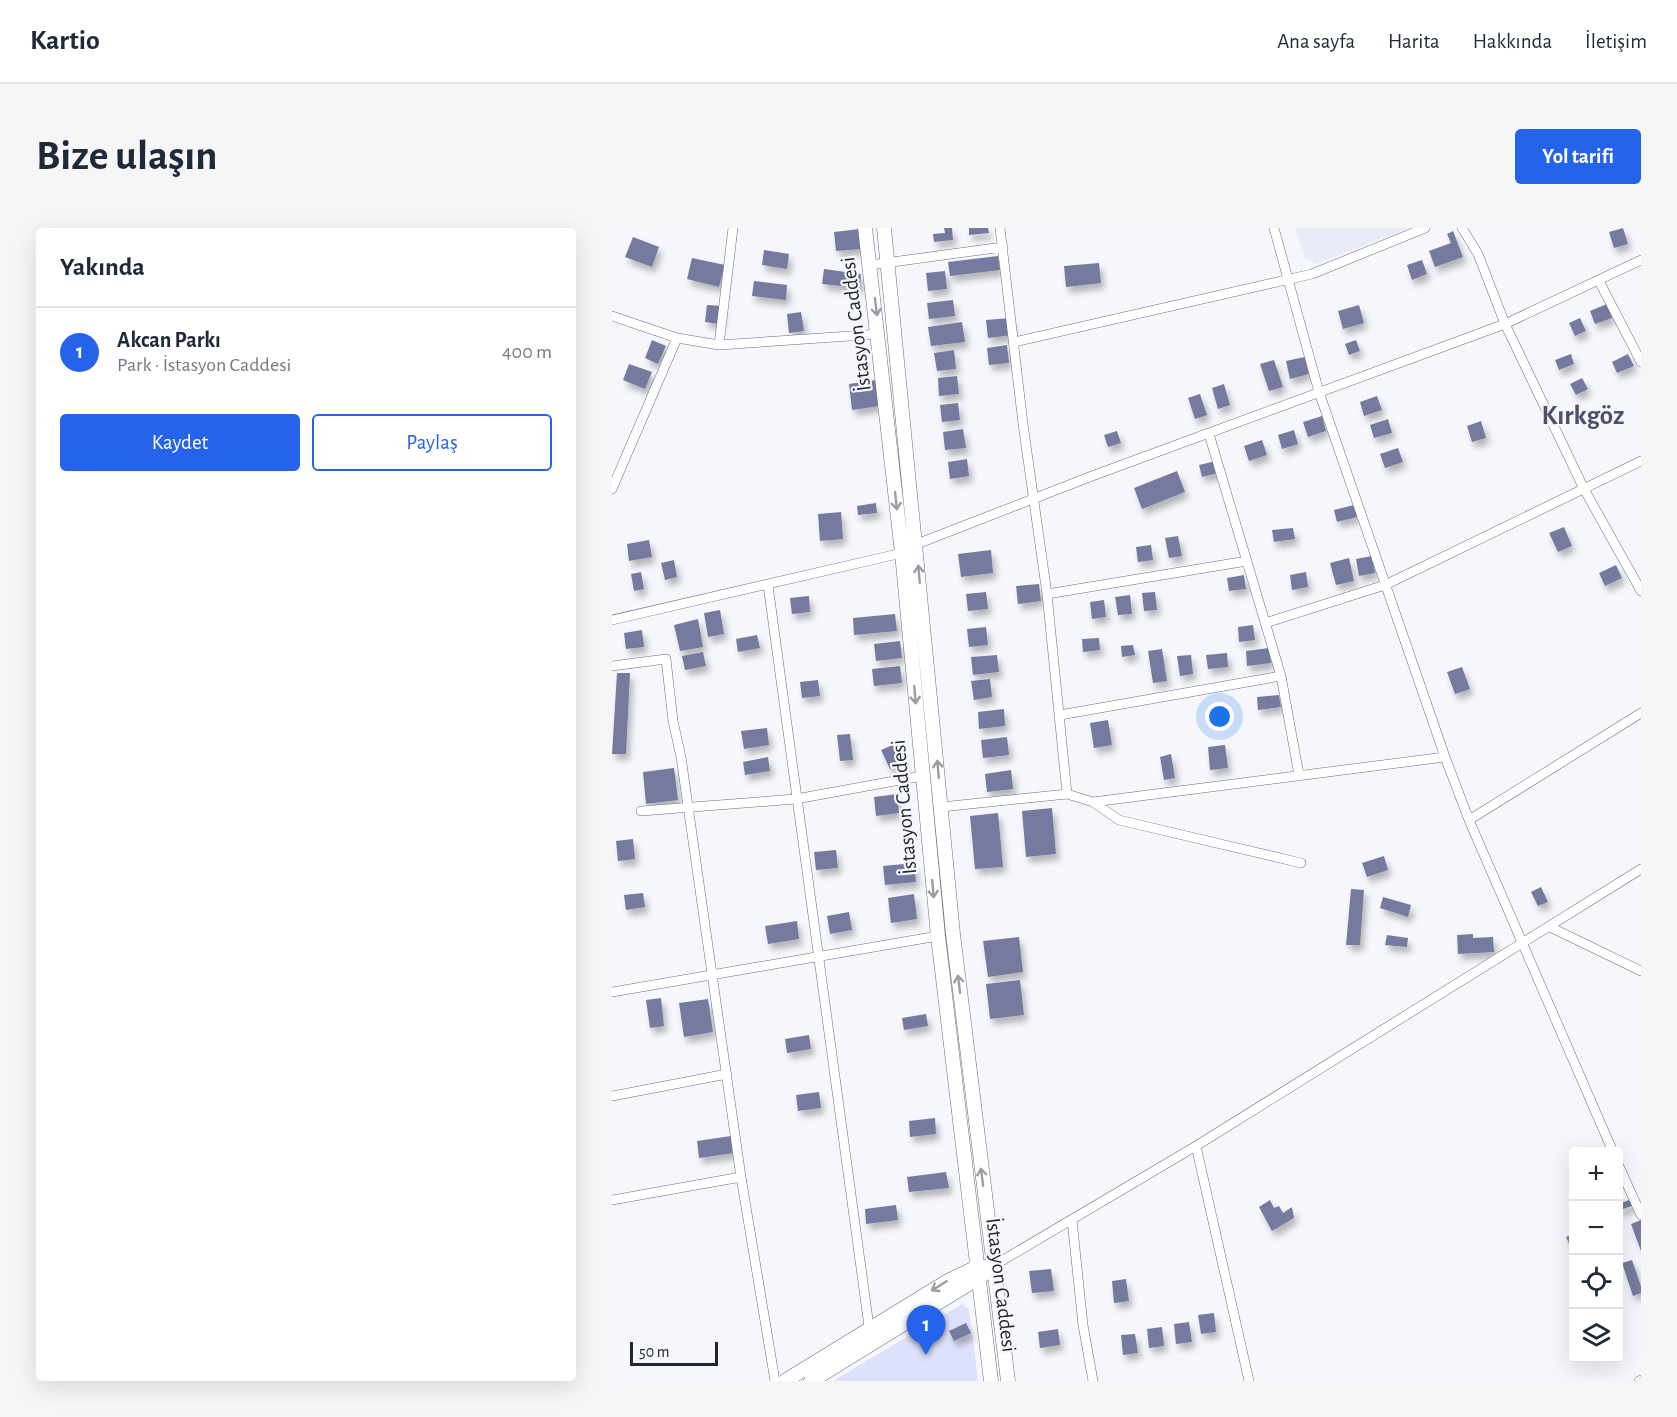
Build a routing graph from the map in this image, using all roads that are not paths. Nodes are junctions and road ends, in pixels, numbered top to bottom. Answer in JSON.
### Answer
{"nodes":[{"id":1,"x":734,"y":228,"type":"edge"},
{"id":2,"x":865,"y":228,"type":"edge"},
{"id":3,"x":884,"y":228,"type":"edge"},
{"id":4,"x":1000,"y":228,"type":"edge"},
{"id":5,"x":1274,"y":228,"type":"edge"},
{"id":6,"x":1425,"y":228,"type":"edge"},
{"id":7,"x":1462,"y":228,"type":"edge"},
{"id":8,"x":1003,"y":247,"type":"junction"},
{"id":9,"x":1641,"y":260,"type":"edge"},
{"id":10,"x":889,"y":262,"type":"junction"},
{"id":11,"x":870,"y":264,"type":"junction"},
{"id":12,"x":1288,"y":279,"type":"junction"},
{"id":13,"x":1599,"y":281,"type":"junction"},
{"id":14,"x":612,"y":316,"type":"edge"},
{"id":15,"x":1505,"y":324,"type":"junction"},
{"id":16,"x":879,"y":334,"type":"junction"},
{"id":17,"x":677,"y":338,"type":"junction"},
{"id":18,"x":1014,"y":342,"type":"junction"},
{"id":19,"x":719,"y":345,"type":"junction"},
{"id":20,"x":1641,"y":362,"type":"edge"},
{"id":21,"x":1319,"y":392,"type":"junction"},
{"id":22,"x":1209,"y":434,"type":"junction"},
{"id":23,"x":1641,"y":461,"type":"edge"},
{"id":24,"x":612,"y":489,"type":"edge"},
{"id":25,"x":1584,"y":489,"type":"junction"},
{"id":26,"x":1034,"y":498,"type":"junction"},
{"id":27,"x":917,"y":544,"type":"junction"},
{"id":28,"x":902,"y":553,"type":"junction"},
{"id":29,"x":1247,"y":561,"type":"junction"},
{"id":30,"x":768,"y":585,"type":"junction"},
{"id":31,"x":1385,"y":585,"type":"junction"},
{"id":32,"x":1641,"y":591,"type":"edge"},
{"id":33,"x":1047,"y":594,"type":"junction"},
{"id":34,"x":612,"y":620,"type":"edge"},
{"id":35,"x":1265,"y":623,"type":"junction"},
{"id":36,"x":612,"y":666,"type":"edge"},
{"id":37,"x":1281,"y":676,"type":"junction"},
{"id":38,"x":1641,"y":713,"type":"edge"},
{"id":39,"x":1060,"y":716,"type":"junction"},
{"id":40,"x":1445,"y":757,"type":"junction"},
{"id":41,"x":1299,"y":775,"type":"junction"},
{"id":42,"x":922,"y":776,"type":"junction"},
{"id":43,"x":1067,"y":794,"type":"junction"},
{"id":44,"x":796,"y":798,"type":"junction"},
{"id":45,"x":1094,"y":802,"type":"junction"},
{"id":46,"x":687,"y":806,"type":"junction"},
{"id":47,"x":941,"y":807,"type":"junction"},
{"id":48,"x":641,"y":811,"type":"dead end"},
{"id":49,"x":1470,"y":820,"type":"junction"},
{"id":50,"x":1300,"y":863,"type":"dead end"},
{"id":51,"x":1641,"y":870,"type":"edge"},
{"id":52,"x":1550,"y":927,"type":"junction"},
{"id":53,"x":938,"y":936,"type":"junction"},
{"id":54,"x":1523,"y":942,"type":"junction"},
{"id":55,"x":817,"y":958,"type":"junction"},
{"id":56,"x":1641,"y":970,"type":"edge"},
{"id":57,"x":714,"y":975,"type":"junction"},
{"id":58,"x":612,"y":992,"type":"edge"},
{"id":59,"x":727,"y":1074,"type":"junction"},
{"id":60,"x":612,"y":1096,"type":"edge"},
{"id":61,"x":1196,"y":1146,"type":"junction"},
{"id":62,"x":1611,"y":1147,"type":"edge"},
{"id":63,"x":1623,"y":1175,"type":"edge"},
{"id":64,"x":741,"y":1177,"type":"junction"},
{"id":65,"x":612,"y":1200,"type":"edge"},
{"id":66,"x":1641,"y":1215,"type":"edge"},
{"id":67,"x":1072,"y":1220,"type":"junction"},
{"id":68,"x":993,"y":1266,"type":"junction"},
{"id":69,"x":978,"y":1273,"type":"junction"},
{"id":70,"x":872,"y":1337,"type":"junction"},
{"id":71,"x":776,"y":1381,"type":"edge"},
{"id":72,"x":785,"y":1381,"type":"edge"},
{"id":73,"x":811,"y":1381,"type":"edge"},
{"id":74,"x":991,"y":1381,"type":"edge"},
{"id":75,"x":1008,"y":1381,"type":"edge"},
{"id":76,"x":1093,"y":1381,"type":"edge"},
{"id":77,"x":1249,"y":1381,"type":"edge"}],
"edges":[{"from":1,"to":19,"type":"street"},
{"from":2,"to":11,"type":"main road","name":"İstasyon Caddesi"},
{"from":3,"to":10,"type":"main road"},
{"from":4,"to":8,"type":"street"},
{"from":5,"to":12,"type":"street"},
{"from":6,"to":12,"type":"street"},
{"from":7,"to":15,"type":"street"},
{"from":8,"to":10,"type":"street"},
{"from":8,"to":18,"type":"street"},
{"from":9,"to":13,"type":"street"},
{"from":10,"to":11,"type":"street"},
{"from":10,"to":27,"type":"main road"},
{"from":11,"to":16,"type":"main road","name":"İstasyon Caddesi","one_way":true},
{"from":12,"to":18,"type":"street"},
{"from":12,"to":21,"type":"street"},
{"from":13,"to":15,"type":"street"},
{"from":13,"to":20,"type":"street"},
{"from":14,"to":17,"type":"street"},
{"from":15,"to":21,"type":"street"},
{"from":15,"to":25,"type":"street"},
{"from":16,"to":19,"type":"street"},
{"from":16,"to":28,"type":"main road","name":"İstasyon Caddesi","one_way":true},
{"from":17,"to":19,"type":"street"},
{"from":17,"to":24,"type":"street"},
{"from":18,"to":26,"type":"street"},
{"from":21,"to":22,"type":"street"},
{"from":21,"to":31,"type":"street"},
{"from":22,"to":26,"type":"street"},
{"from":22,"to":29,"type":"street"},
{"from":23,"to":25,"type":"street"},
{"from":25,"to":31,"type":"street"},
{"from":25,"to":32,"type":"street"},
{"from":26,"to":27,"type":"street"},
{"from":26,"to":33,"type":"street"},
{"from":27,"to":28,"type":"street"},
{"from":47,"to":27,"type":"main road","one_way":true},
{"from":28,"to":30,"type":"street"},
{"from":28,"to":42,"type":"main road","name":"İstasyon Caddesi","one_way":true},
{"from":29,"to":33,"type":"street"},
{"from":29,"to":35,"type":"street"},
{"from":30,"to":34,"type":"street"},
{"from":30,"to":44,"type":"street"},
{"from":31,"to":35,"type":"street"},
{"from":31,"to":40,"type":"street"},
{"from":33,"to":39,"type":"street"},
{"from":35,"to":37,"type":"street"},
{"from":36,"to":46,"type":"street"},
{"from":37,"to":39,"type":"street"},
{"from":37,"to":41,"type":"street"},
{"from":38,"to":49,"type":"street"},
{"from":39,"to":43,"type":"street"},
{"from":40,"to":41,"type":"street"},
{"from":40,"to":49,"type":"street"},
{"from":41,"to":45,"type":"street"},
{"from":42,"to":44,"type":"street"},
{"from":42,"to":53,"type":"main road","name":"İstasyon Caddesi","one_way":true},
{"from":43,"to":45,"type":"street"},
{"from":43,"to":47,"type":"street"},
{"from":44,"to":46,"type":"street"},
{"from":44,"to":55,"type":"street"},
{"from":45,"to":50,"type":"street"},
{"from":46,"to":48,"type":"street"},
{"from":46,"to":57,"type":"street"},
{"from":68,"to":47,"type":"main road","one_way":true},
{"from":49,"to":54,"type":"street"},
{"from":51,"to":52,"type":"street"},
{"from":52,"to":54,"type":"street"},
{"from":52,"to":56,"type":"street"},
{"from":53,"to":55,"type":"street"},
{"from":53,"to":69,"type":"main road","name":"İstasyon Caddesi"},
{"from":54,"to":61,"type":"street"},
{"from":54,"to":62,"type":"street"},
{"from":55,"to":57,"type":"street"},
{"from":55,"to":70,"type":"street"},
{"from":57,"to":58,"type":"street"},
{"from":57,"to":59,"type":"street"},
{"from":59,"to":60,"type":"street"},
{"from":59,"to":64,"type":"street"},
{"from":61,"to":67,"type":"street"},
{"from":61,"to":77,"type":"street"},
{"from":63,"to":66,"type":"street"},
{"from":64,"to":65,"type":"street"},
{"from":64,"to":71,"type":"street"},
{"from":67,"to":68,"type":"street"},
{"from":67,"to":76,"type":"street"},
{"from":68,"to":69,"type":"main road"},
{"from":68,"to":75,"type":"main road"},
{"from":69,"to":70,"type":"main road"},
{"from":69,"to":74,"type":"main road","name":"İstasyon Caddesi"},
{"from":70,"to":72,"type":"main road"},
{"from":70,"to":73,"type":"main road"}]}
